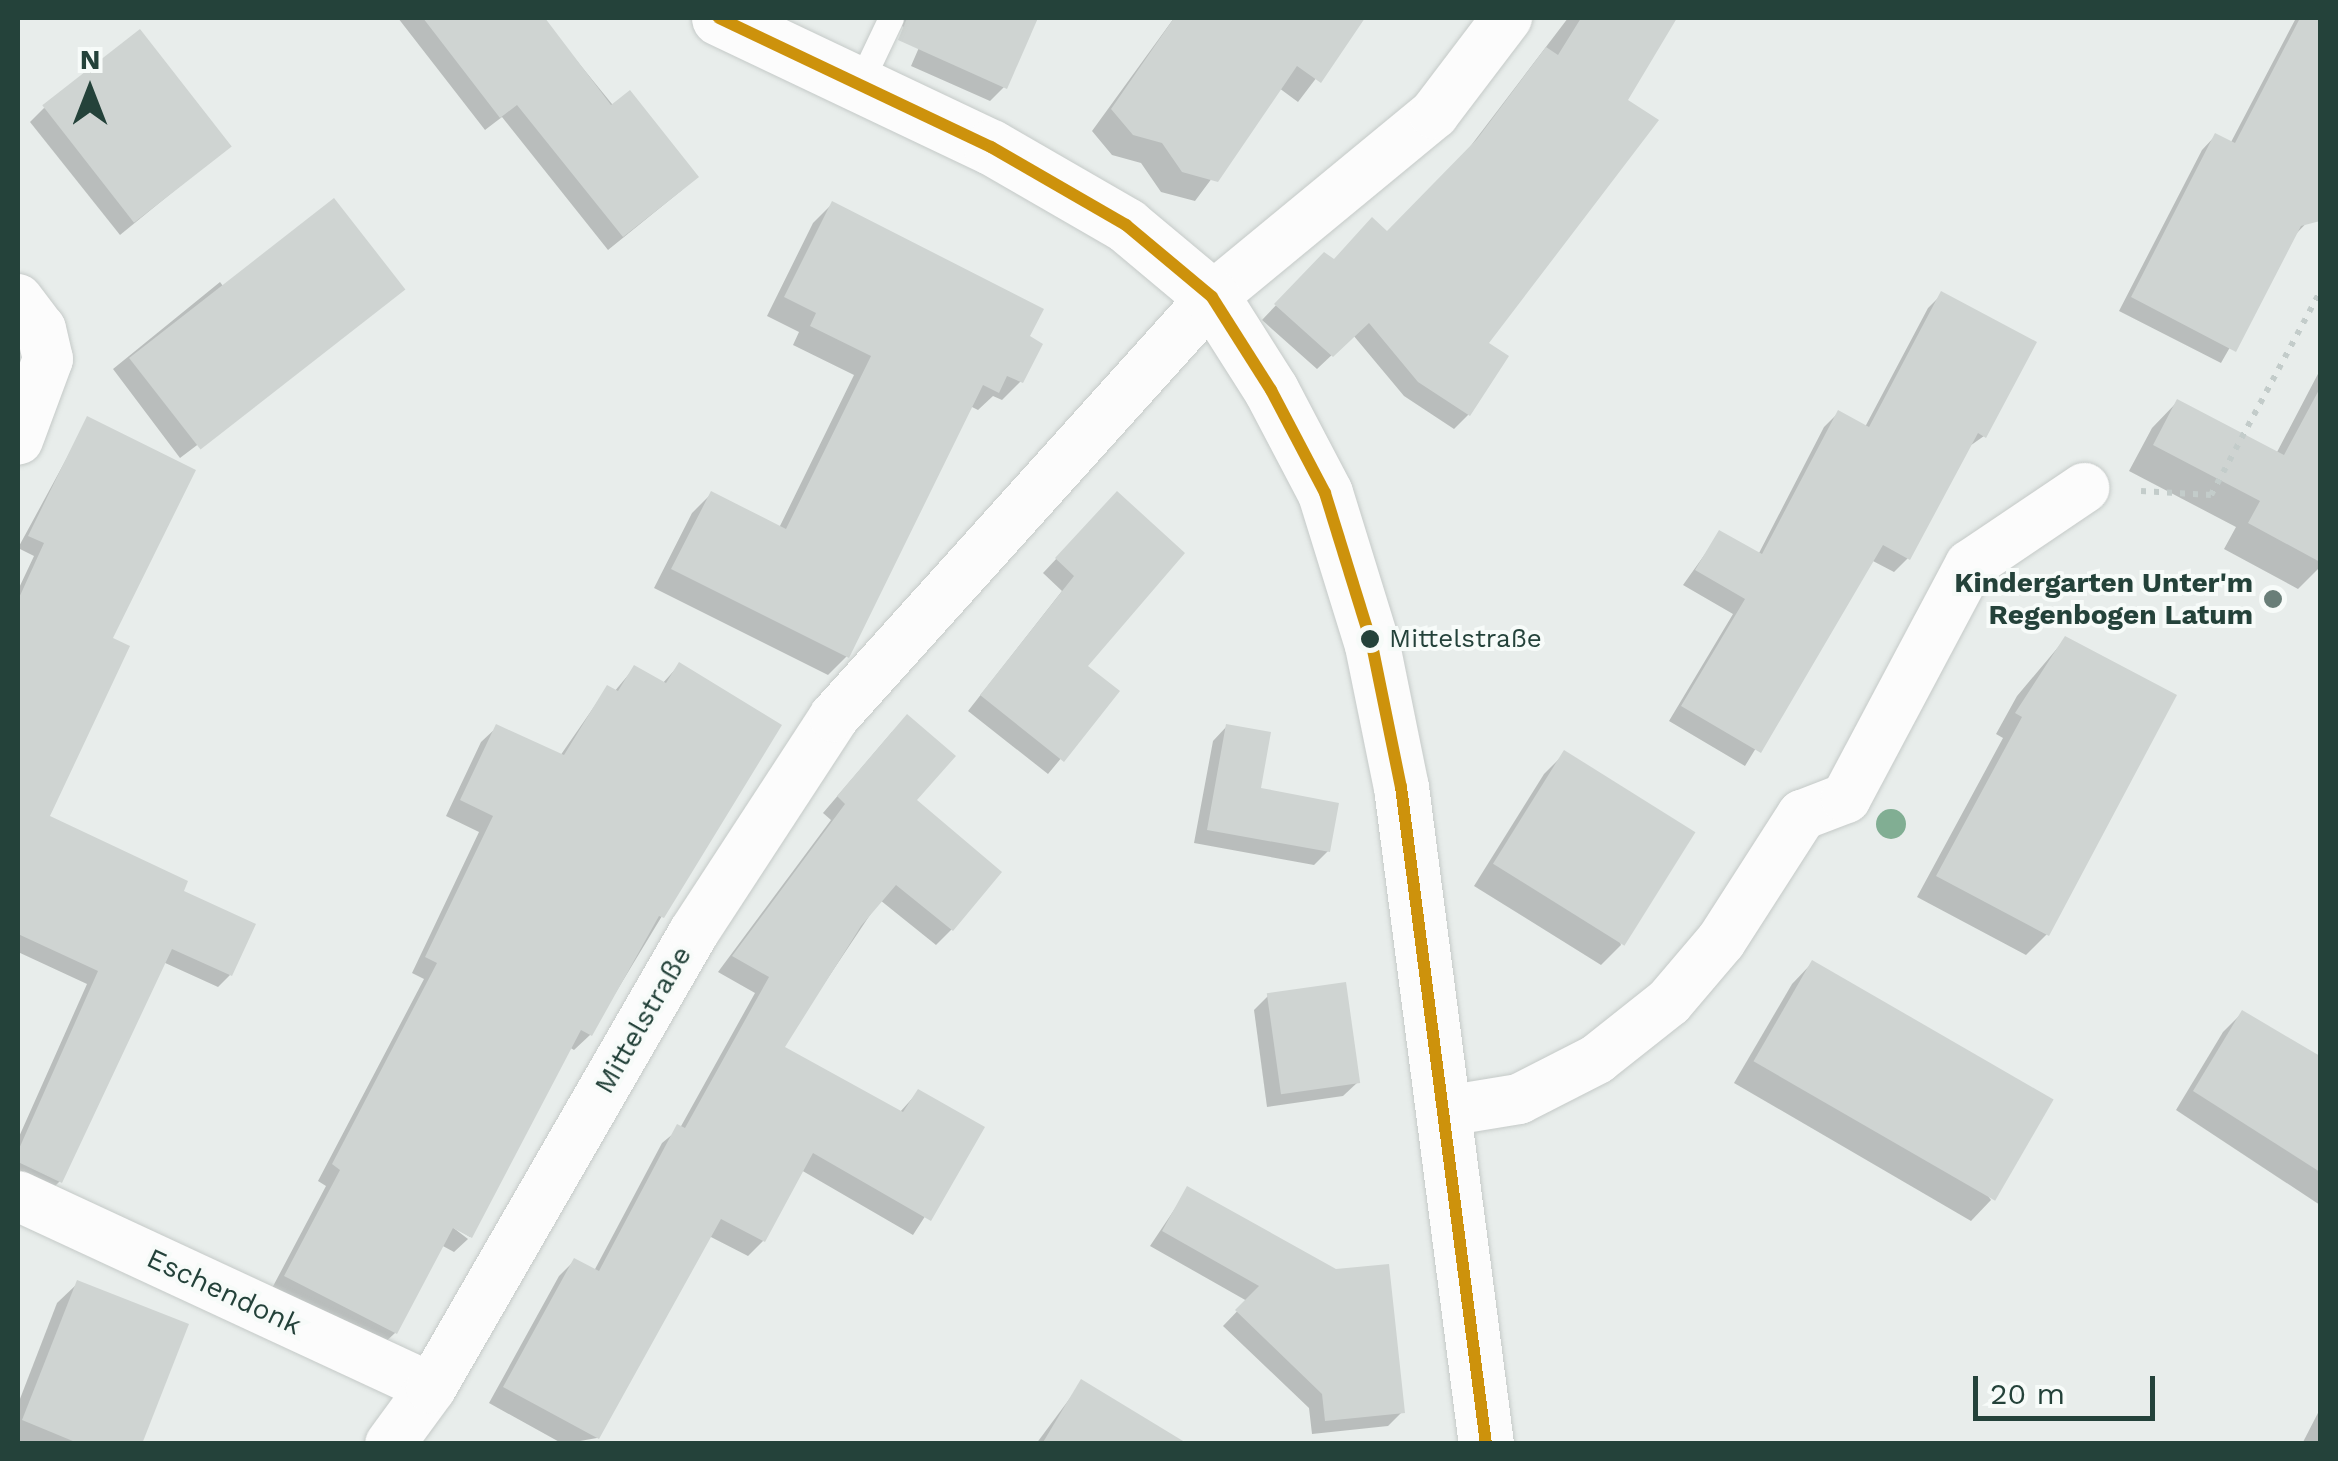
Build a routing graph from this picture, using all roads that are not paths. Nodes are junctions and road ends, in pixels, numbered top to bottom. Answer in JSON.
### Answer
{"nodes":[{"id":1,"x":719,"y":18,"type":"edge"},
{"id":2,"x":891,"y":18,"type":"edge"},
{"id":3,"x":1508,"y":18,"type":"edge"},
{"id":4,"x":859,"y":85,"type":"junction"},
{"id":5,"x":1212,"y":297,"type":"junction"},
{"id":6,"x":18,"y":299,"type":"edge"},
{"id":7,"x":18,"y":440,"type":"edge"},
{"id":8,"x":2084,"y":488,"type":"road end"},
{"id":9,"x":1446,"y":1111,"type":"junction"},
{"id":10,"x":18,"y":1196,"type":"edge"},
{"id":11,"x":430,"y":1388,"type":"junction"},
{"id":12,"x":390,"y":1444,"type":"edge"},
{"id":13,"x":1486,"y":1444,"type":"edge"}],
"edges":[{"from":1,"to":4,"type":"street"},
{"from":2,"to":4,"type":"lane"},
{"from":3,"to":5,"type":"street","name":"Mittelstraße"},
{"from":4,"to":5,"type":"street"},
{"from":5,"to":9,"type":"street"},
{"from":5,"to":11,"type":"street","name":"Mittelstraße"},
{"from":6,"to":7,"type":"street"},
{"from":8,"to":9,"type":"street"},
{"from":9,"to":13,"type":"street"},
{"from":10,"to":11,"type":"street","name":"Eschendonk"},
{"from":11,"to":12,"type":"street","name":"Mittelstraße"}]}
